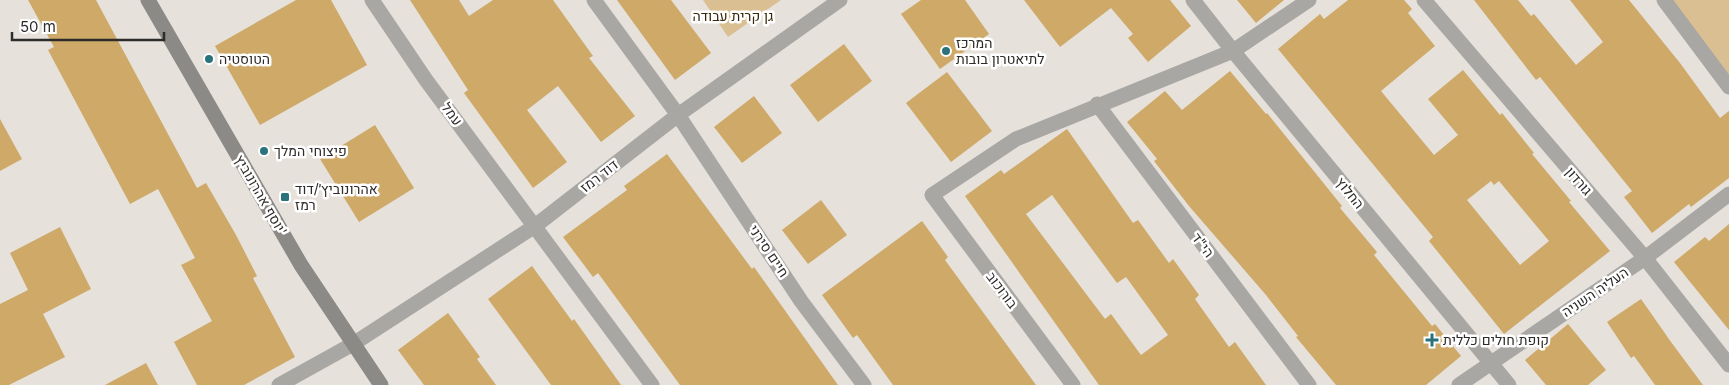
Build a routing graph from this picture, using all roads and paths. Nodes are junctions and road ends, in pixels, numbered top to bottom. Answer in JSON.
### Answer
{"nodes":[{"id":1,"x":148,"y":0,"type":"edge"},
{"id":2,"x":372,"y":0,"type":"edge"},
{"id":3,"x":594,"y":0,"type":"edge"},
{"id":4,"x":840,"y":0,"type":"edge"},
{"id":5,"x":1194,"y":0,"type":"edge"},
{"id":6,"x":1309,"y":0,"type":"edge"},
{"id":7,"x":1424,"y":0,"type":"edge"},
{"id":8,"x":1664,"y":0,"type":"edge"},
{"id":9,"x":1233,"y":51,"type":"junction"},
{"id":10,"x":1729,"y":88,"type":"edge"},
{"id":11,"x":1097,"y":104,"type":"junction"},
{"id":12,"x":678,"y":115,"type":"junction"},
{"id":13,"x":1729,"y":194,"type":"edge"},
{"id":14,"x":535,"y":226,"type":"junction"},
{"id":15,"x":1645,"y":258,"type":"junction"},
{"id":16,"x":352,"y":344,"type":"junction"},
{"id":17,"x":1490,"y":364,"type":"junction"},
{"id":18,"x":1729,"y":365,"type":"edge"},
{"id":19,"x":279,"y":385,"type":"edge"},
{"id":20,"x":381,"y":385,"type":"edge"},
{"id":21,"x":652,"y":385,"type":"edge"},
{"id":22,"x":864,"y":385,"type":"edge"},
{"id":23,"x":1073,"y":385,"type":"edge"},
{"id":24,"x":1310,"y":385,"type":"edge"},
{"id":25,"x":1459,"y":385,"type":"edge"},
{"id":26,"x":1508,"y":385,"type":"edge"}],
"edges":[{"from":1,"to":16,"type":"street","name":"יוסף אהרונוביץ'"},
{"from":2,"to":14,"type":"street","name":"עמל"},
{"from":3,"to":12,"type":"street","name":"חיים סירני"},
{"from":4,"to":12,"type":"street","name":"דוד רמז"},
{"from":5,"to":9,"type":"street","name":"החלוץ"},
{"from":6,"to":9,"type":"street"},
{"from":7,"to":15,"type":"street","name":"גורדון"},
{"from":8,"to":10,"type":"street"},
{"from":9,"to":11,"type":"street"},
{"from":9,"to":17,"type":"street","name":"החלוץ"},
{"from":11,"to":23,"type":"street","name":"בורוכוב"},
{"from":11,"to":24,"type":"street","name":"הי\"ד"},
{"from":12,"to":14,"type":"street","name":"דוד רמז"},
{"from":12,"to":22,"type":"street","name":"חיים סירני"},
{"from":13,"to":15,"type":"street","name":"העליה השניה"},
{"from":14,"to":16,"type":"street","name":"דוד רמז"},
{"from":14,"to":21,"type":"street","name":"עמל"},
{"from":15,"to":17,"type":"street","name":"העליה השניה"},
{"from":15,"to":18,"type":"street","name":"גורדון"},
{"from":16,"to":19,"type":"street","name":"דוד רמז"},
{"from":16,"to":20,"type":"street","name":"יוסף אהרונוביץ'"},
{"from":17,"to":25,"type":"street","name":"העליה השניה"},
{"from":17,"to":26,"type":"street","name":"החלוץ"}]}
